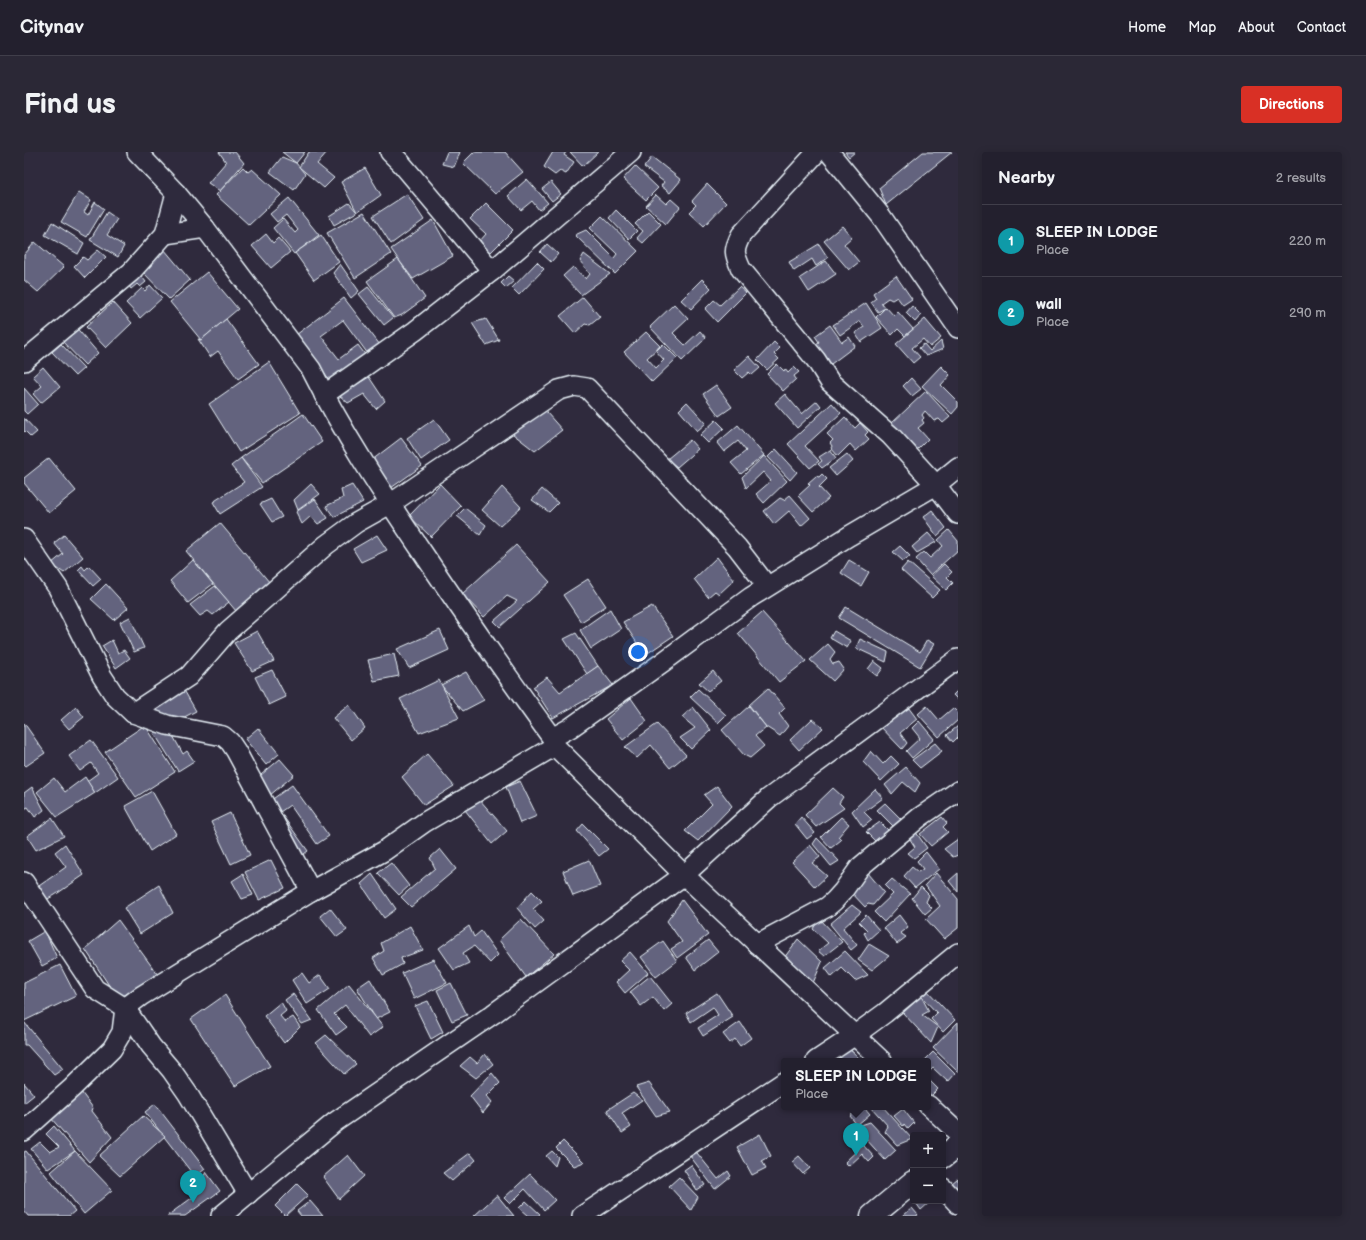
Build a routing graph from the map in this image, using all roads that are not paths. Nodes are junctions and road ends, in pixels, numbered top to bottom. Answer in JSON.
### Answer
{"nodes":[{"id":1,"x":137,"y":152,"type":"edge"},
{"id":2,"x":390,"y":152,"type":"edge"},
{"id":3,"x":632,"y":152,"type":"edge"},
{"id":4,"x":817,"y":152,"type":"edge"},
{"id":5,"x":829,"y":152,"type":"edge"},
{"id":6,"x":176,"y":192,"type":"junction"},
{"id":7,"x":205,"y":228,"type":"junction"},
{"id":8,"x":165,"y":234,"type":"junction"},
{"id":9,"x":492,"y":271,"type":"junction"},
{"id":10,"x":958,"y":328,"type":"edge"},
{"id":11,"x":24,"y":361,"type":"edge"},
{"id":12,"x":324,"y":395,"type":"junction"},
{"id":13,"x":958,"y":467,"type":"edge"},
{"id":14,"x":936,"y":485,"type":"junction"},
{"id":15,"x":390,"y":504,"type":"junction"},
{"id":16,"x":958,"y":514,"type":"edge"},
{"id":17,"x":24,"y":539,"type":"edge"},
{"id":18,"x":767,"y":586,"type":"junction"},
{"id":19,"x":958,"y":659,"type":"edge"},
{"id":20,"x":133,"y":713,"type":"junction"},
{"id":21,"x":554,"y":742,"type":"junction"},
{"id":22,"x":958,"y":791,"type":"edge"},
{"id":23,"x":684,"y":875,"type":"junction"},
{"id":24,"x":24,"y":882,"type":"edge"},
{"id":25,"x":311,"y":891,"type":"junction"},
{"id":26,"x":757,"y":944,"type":"junction"},
{"id":27,"x":958,"y":953,"type":"edge"},
{"id":28,"x":124,"y":1008,"type":"junction"},
{"id":29,"x":855,"y":1035,"type":"junction"},
{"id":30,"x":820,"y":1058,"type":"edge"},
{"id":31,"x":879,"y":1058,"type":"edge"},
{"id":32,"x":781,"y":1084,"type":"edge"},
{"id":33,"x":931,"y":1108,"type":"edge"},
{"id":34,"x":24,"y":1131,"type":"edge"},
{"id":35,"x":958,"y":1133,"type":"edge"},
{"id":36,"x":958,"y":1145,"type":"edge"},
{"id":37,"x":946,"y":1155,"type":"edge"},
{"id":38,"x":910,"y":1184,"type":"edge"},
{"id":39,"x":946,"y":1191,"type":"edge"},
{"id":40,"x":248,"y":1194,"type":"junction"},
{"id":41,"x":958,"y":1204,"type":"edge"},
{"id":42,"x":221,"y":1216,"type":"edge"},
{"id":43,"x":582,"y":1216,"type":"edge"},
{"id":44,"x":872,"y":1216,"type":"edge"}],
"edges":[{"from":1,"to":6,"type":"street"},
{"from":2,"to":9,"type":"street"},
{"from":3,"to":9,"type":"street"},
{"from":4,"to":14,"type":"street"},
{"from":5,"to":10,"type":"street"},
{"from":6,"to":7,"type":"street"},
{"from":6,"to":8,"type":"street"},
{"from":7,"to":8,"type":"street"},
{"from":7,"to":12,"type":"street"},
{"from":8,"to":11,"type":"street"},
{"from":9,"to":12,"type":"street"},
{"from":12,"to":15,"type":"street"},
{"from":13,"to":14,"type":"street"},
{"from":14,"to":16,"type":"street"},
{"from":14,"to":18,"type":"street"},
{"from":15,"to":18,"type":"street"},
{"from":15,"to":20,"type":"street"},
{"from":15,"to":21,"type":"street"},
{"from":17,"to":20,"type":"street"},
{"from":18,"to":21,"type":"street"},
{"from":19,"to":23,"type":"street"},
{"from":20,"to":25,"type":"street"},
{"from":21,"to":23,"type":"street"},
{"from":21,"to":25,"type":"street"},
{"from":22,"to":26,"type":"street"},
{"from":23,"to":26,"type":"street"},
{"from":23,"to":40,"type":"street"},
{"from":24,"to":28,"type":"street"},
{"from":25,"to":28,"type":"street"},
{"from":26,"to":29,"type":"street"},
{"from":27,"to":29,"type":"street"},
{"from":28,"to":34,"type":"street"},
{"from":28,"to":40,"type":"street"},
{"from":29,"to":30,"type":"street"},
{"from":29,"to":31,"type":"street"},
{"from":32,"to":43,"type":"street"},
{"from":33,"to":35,"type":"street"},
{"from":36,"to":37,"type":"main road"},
{"from":38,"to":44,"type":"main road"},
{"from":39,"to":41,"type":"street"},
{"from":40,"to":42,"type":"street"}]}
